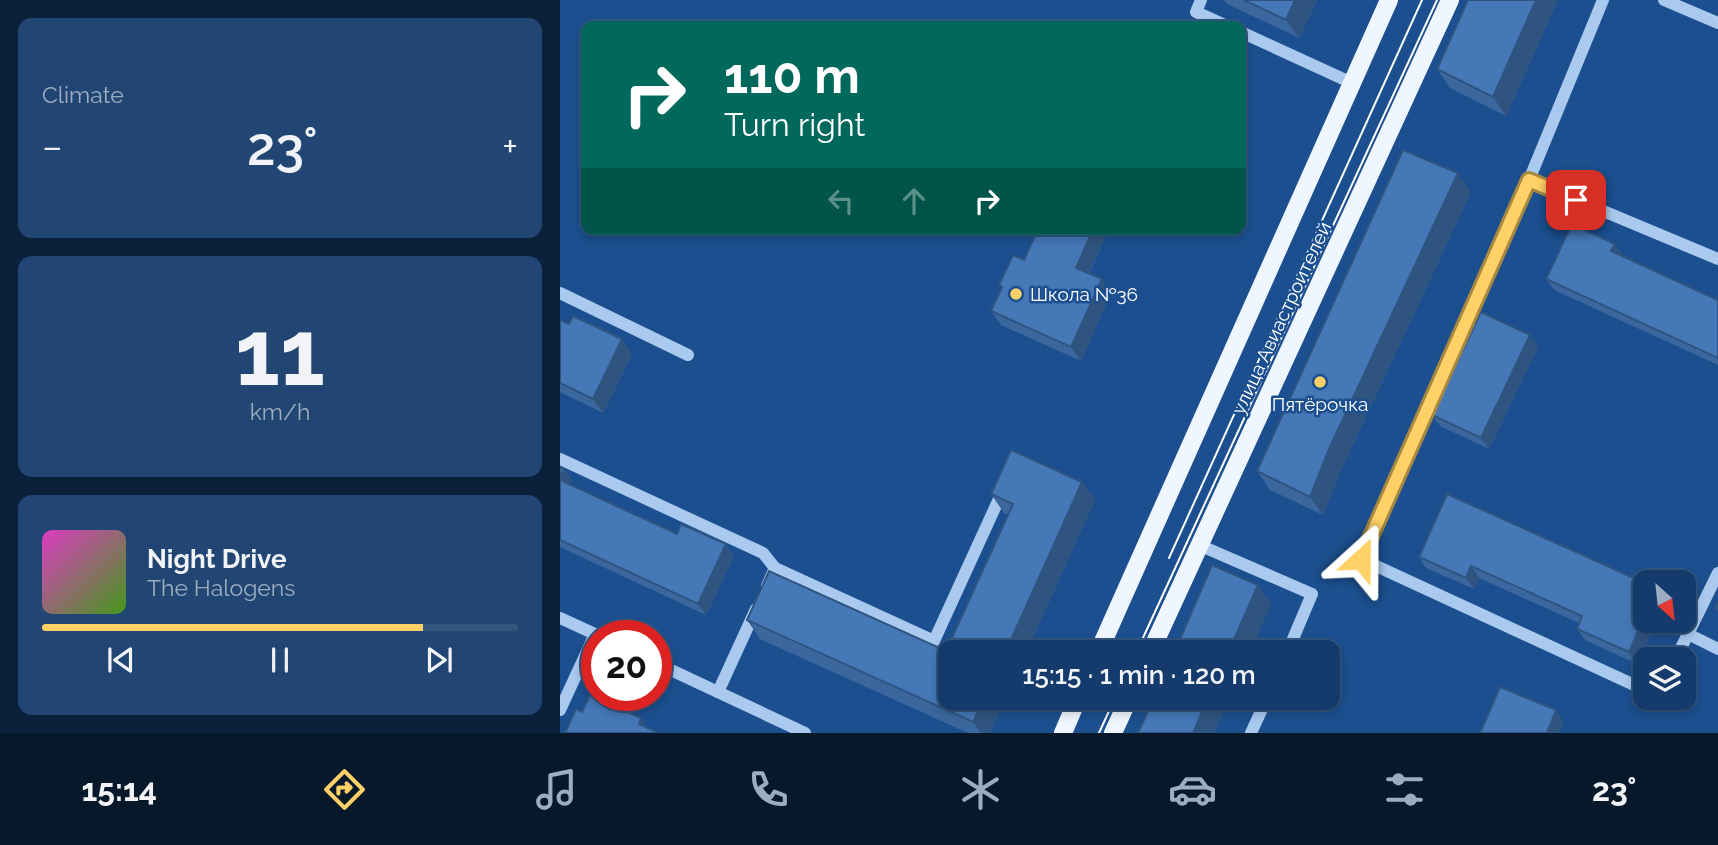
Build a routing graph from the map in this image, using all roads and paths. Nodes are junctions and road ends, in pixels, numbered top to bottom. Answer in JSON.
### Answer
{"nodes":[{"id":1,"x":1201,"y":0,"type":"edge"},
{"id":2,"x":1389,"y":0,"type":"edge"},
{"id":3,"x":1450,"y":0,"type":"edge"},
{"id":4,"x":1604,"y":0,"type":"edge"},
{"id":5,"x":1664,"y":0,"type":"edge"},
{"id":6,"x":1216,"y":21,"type":"edge"},
{"id":7,"x":1718,"y":23,"type":"edge"},
{"id":8,"x":1246,"y":34,"type":"edge"},
{"id":9,"x":1352,"y":83,"type":"junction"},
{"id":10,"x":1529,"y":180,"type":"junction"},
{"id":11,"x":1718,"y":259,"type":"edge"},
{"id":12,"x":560,"y":293,"type":"edge"},
{"id":13,"x":688,"y":355,"type":"dead end"},
{"id":14,"x":560,"y":459,"type":"edge"},
{"id":15,"x":1012,"y":471,"type":"edge"},
{"id":16,"x":1199,"y":545,"type":"junction"},
{"id":17,"x":775,"y":568,"type":"junction"},
{"id":18,"x":1718,"y":573,"type":"edge"},
{"id":19,"x":560,"y":618,"type":"edge"},
{"id":20,"x":1696,"y":618,"type":"edge"},
{"id":21,"x":581,"y":628,"type":"edge"},
{"id":22,"x":1688,"y":634,"type":"joint"},
{"id":23,"x":1104,"y":640,"type":"edge"},
{"id":24,"x":1156,"y":640,"type":"edge"},
{"id":25,"x":1293,"y":640,"type":"edge"},
{"id":26,"x":1682,"y":647,"type":"edge"},
{"id":27,"x":1718,"y":649,"type":"edge"},
{"id":28,"x":581,"y":666,"type":"edge"},
{"id":29,"x":672,"y":670,"type":"edge"},
{"id":30,"x":1633,"y":684,"type":"edge"},
{"id":31,"x":718,"y":692,"type":"junction"},
{"id":32,"x":560,"y":710,"type":"edge"},
{"id":33,"x":1073,"y":710,"type":"edge"},
{"id":34,"x":1124,"y":710,"type":"edge"},
{"id":35,"x":1262,"y":710,"type":"edge"},
{"id":36,"x":805,"y":733,"type":"edge"},
{"id":37,"x":1063,"y":733,"type":"edge"},
{"id":38,"x":1113,"y":733,"type":"edge"},
{"id":39,"x":1251,"y":733,"type":"edge"}],
"edges":[{"from":1,"to":6,"type":"street"},
{"from":2,"to":9,"type":"main road","name":"улица Авиастроителей"},
{"from":3,"to":16,"type":"main road","name":"улица Авиастроителей"},
{"from":4,"to":10,"type":"street"},
{"from":5,"to":7,"type":"street"},
{"from":8,"to":9,"type":"street"},
{"from":9,"to":23,"type":"main road","name":"улица Авиастроителей"},
{"from":10,"to":11,"type":"street"},
{"from":10,"to":30,"type":"street"},
{"from":12,"to":13,"type":"street"},
{"from":14,"to":17,"type":"street"},
{"from":15,"to":17,"type":"street"},
{"from":16,"to":24,"type":"main road","name":"улица Авиастроителей"},
{"from":16,"to":25,"type":"street"},
{"from":17,"to":31,"type":"street"},
{"from":18,"to":20,"type":"street"},
{"from":19,"to":21,"type":"street"},
{"from":22,"to":26,"type":"street"},
{"from":22,"to":27,"type":"street"},
{"from":28,"to":32,"type":"street"},
{"from":29,"to":31,"type":"street"},
{"from":31,"to":36,"type":"street"},
{"from":33,"to":37,"type":"main road"},
{"from":34,"to":38,"type":"main road"},
{"from":35,"to":39,"type":"street"}]}
